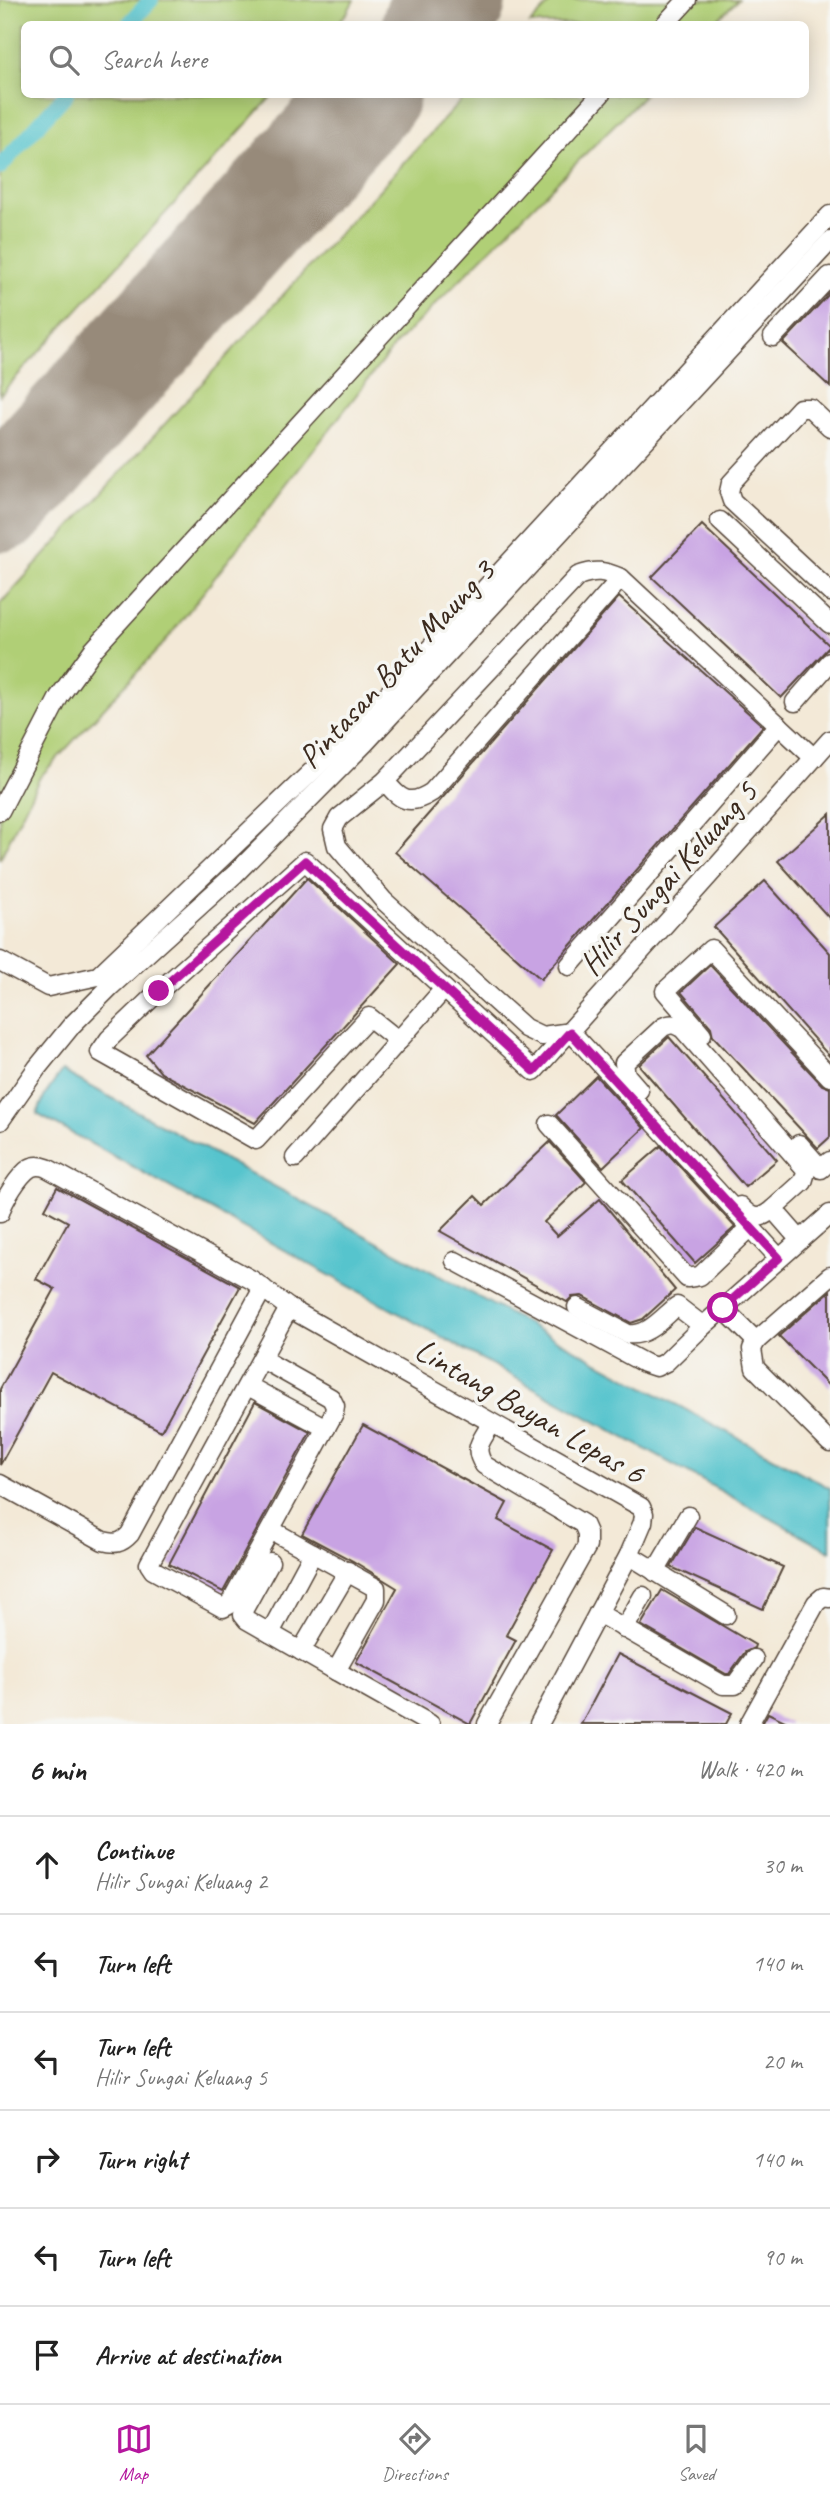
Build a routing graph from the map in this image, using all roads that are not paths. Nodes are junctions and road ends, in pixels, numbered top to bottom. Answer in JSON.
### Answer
{"nodes":[{"id":1,"x":688,"y":0,"type":"edge"},
{"id":2,"x":668,"y":21,"type":"edge"},
{"id":3,"x":597,"y":98,"type":"edge"},
{"id":4,"x":830,"y":215,"type":"edge"},
{"id":5,"x":830,"y":241,"type":"edge"},
{"id":6,"x":830,"y":276,"type":"edge"},
{"id":7,"x":773,"y":337,"type":"dead end"},
{"id":8,"x":830,"y":427,"type":"edge"},
{"id":9,"x":720,"y":521,"type":"dead end"},
{"id":10,"x":621,"y":578,"type":"junction"},
{"id":11,"x":830,"y":592,"type":"edge"},
{"id":12,"x":830,"y":624,"type":"edge"},
{"id":13,"x":830,"y":662,"type":"edge"},
{"id":14,"x":795,"y":702,"type":"dead end"},
{"id":15,"x":779,"y":725,"type":"junction"},
{"id":16,"x":830,"y":740,"type":"edge"},
{"id":17,"x":814,"y":758,"type":"junction"},
{"id":18,"x":385,"y":781,"type":"junction"},
{"id":19,"x":0,"y":811,"type":"edge"},
{"id":20,"x":0,"y":961,"type":"edge"},
{"id":21,"x":569,"y":966,"type":"dead end"},
{"id":22,"x":444,"y":989,"type":"junction"},
{"id":23,"x":570,"y":1032,"type":"junction"},
{"id":24,"x":399,"y":1041,"type":"junction"},
{"id":25,"x":830,"y":1077,"type":"edge"},
{"id":26,"x":0,"y":1121,"type":"edge"},
{"id":27,"x":550,"y":1124,"type":"dead end"},
{"id":28,"x":295,"y":1158,"type":"dead end"},
{"id":29,"x":830,"y":1161,"type":"edge"},
{"id":30,"x":773,"y":1209,"type":"junction"},
{"id":31,"x":0,"y":1213,"type":"edge"},
{"id":32,"x":830,"y":1214,"type":"edge"},
{"id":33,"x":624,"y":1224,"type":"dead end"},
{"id":34,"x":750,"y":1228,"type":"junction"},
{"id":35,"x":800,"y":1240,"type":"junction"},
{"id":36,"x":779,"y":1258,"type":"junction"},
{"id":37,"x":455,"y":1261,"type":"dead end"},
{"id":38,"x":830,"y":1276,"type":"edge"},
{"id":39,"x":263,"y":1288,"type":"junction"},
{"id":40,"x":677,"y":1306,"type":"junction"},
{"id":41,"x":577,"y":1307,"type":"dead end"},
{"id":42,"x":289,"y":1308,"type":"junction"},
{"id":43,"x":723,"y":1308,"type":"junction"},
{"id":44,"x":703,"y":1326,"type":"junction"},
{"id":45,"x":756,"y":1341,"type":"junction"},
{"id":46,"x":262,"y":1359,"type":"junction"},
{"id":47,"x":248,"y":1386,"type":"junction"},
{"id":48,"x":491,"y":1424,"type":"junction"},
{"id":49,"x":326,"y":1428,"type":"junction"},
{"id":50,"x":830,"y":1444,"type":"edge"},
{"id":51,"x":0,"y":1484,"type":"edge"},
{"id":52,"x":688,"y":1516,"type":"dead end"},
{"id":53,"x":271,"y":1530,"type":"junction"},
{"id":54,"x":313,"y":1553,"type":"junction"},
{"id":55,"x":629,"y":1555,"type":"junction"},
{"id":56,"x":270,"y":1562,"type":"dead end"},
{"id":57,"x":348,"y":1571,"type":"junction"},
{"id":58,"x":655,"y":1572,"type":"junction"},
{"id":59,"x":643,"y":1596,"type":"dead end"},
{"id":60,"x":830,"y":1598,"type":"edge"},
{"id":61,"x":598,"y":1613,"type":"junction"},
{"id":62,"x":726,"y":1615,"type":"dead end"},
{"id":63,"x":624,"y":1629,"type":"junction"},
{"id":64,"x":270,"y":1633,"type":"junction"},
{"id":65,"x":301,"y":1651,"type":"junction"},
{"id":66,"x":754,"y":1659,"type":"dead end"},
{"id":67,"x":336,"y":1671,"type":"junction"},
{"id":68,"x":430,"y":1724,"type":"edge"},
{"id":69,"x":487,"y":1724,"type":"edge"},
{"id":70,"x":539,"y":1724,"type":"edge"},
{"id":71,"x":749,"y":1724,"type":"edge"}],
"edges":[{"from":1,"to":2,"type":"street"},
{"from":3,"to":19,"type":"street"},
{"from":4,"to":20,"type":"street"},
{"from":5,"to":26,"type":"street","name":"Pintasan Batu Maung 3"},
{"from":6,"to":7,"type":"street"},
{"from":8,"to":11,"type":"street"},
{"from":9,"to":12,"type":"street"},
{"from":10,"to":15,"type":"street"},
{"from":10,"to":18,"type":"street"},
{"from":10,"to":18,"type":"street"},
{"from":13,"to":14,"type":"street"},
{"from":15,"to":17,"type":"street"},
{"from":15,"to":21,"type":"street"},
{"from":16,"to":17,"type":"street","name":"Hilir Sungai Keluang 5"},
{"from":17,"to":23,"type":"street","name":"Hilir Sungai Keluang 5"},
{"from":18,"to":23,"type":"street"},
{"from":22,"to":23,"type":"street","name":"Hilir Sungai Keluang 5"},
{"from":22,"to":24,"type":"street"},
{"from":22,"to":24,"type":"street"},
{"from":23,"to":34,"type":"street"},
{"from":24,"to":28,"type":"street"},
{"from":25,"to":29,"type":"street"},
{"from":27,"to":34,"type":"street"},
{"from":30,"to":30,"type":"street"},
{"from":30,"to":35,"type":"street"},
{"from":31,"to":39,"type":"street","name":"Lintang Bayan Lepas 6"},
{"from":32,"to":35,"type":"street"},
{"from":33,"to":40,"type":"street"},
{"from":34,"to":36,"type":"street"},
{"from":35,"to":36,"type":"street"},
{"from":36,"to":43,"type":"street"},
{"from":37,"to":44,"type":"street"},
{"from":38,"to":45,"type":"street"},
{"from":39,"to":42,"type":"street","name":"Lintang Bayan Lepas 6"},
{"from":39,"to":51,"type":"street"},
{"from":40,"to":41,"type":"street"},
{"from":40,"to":44,"type":"street"},
{"from":42,"to":46,"type":"street"},
{"from":42,"to":48,"type":"street","name":"Lintang Bayan Lepas 6"},
{"from":43,"to":44,"type":"street"},
{"from":43,"to":45,"type":"street"},
{"from":45,"to":50,"type":"street"},
{"from":46,"to":47,"type":"street"},
{"from":46,"to":49,"type":"street"},
{"from":47,"to":49,"type":"street"},
{"from":47,"to":53,"type":"street"},
{"from":48,"to":55,"type":"street","name":"Lintang Bayan Lepas 6"},
{"from":48,"to":69,"type":"street"},
{"from":49,"to":53,"type":"street"},
{"from":52,"to":58,"type":"street"},
{"from":53,"to":54,"type":"street"},
{"from":54,"to":57,"type":"street"},
{"from":54,"to":64,"type":"street"},
{"from":55,"to":58,"type":"street"},
{"from":55,"to":61,"type":"street","name":"Lintang Bayan Lepas 6"},
{"from":56,"to":64,"type":"street"},
{"from":57,"to":65,"type":"street"},
{"from":57,"to":67,"type":"street"},
{"from":58,"to":62,"type":"street"},
{"from":59,"to":63,"type":"street"},
{"from":60,"to":71,"type":"street"},
{"from":61,"to":63,"type":"street"},
{"from":61,"to":70,"type":"street","name":"Lintang Bayan Lepas 6"},
{"from":63,"to":66,"type":"street"},
{"from":64,"to":65,"type":"street"},
{"from":65,"to":67,"type":"street"},
{"from":67,"to":68,"type":"street"}]}
